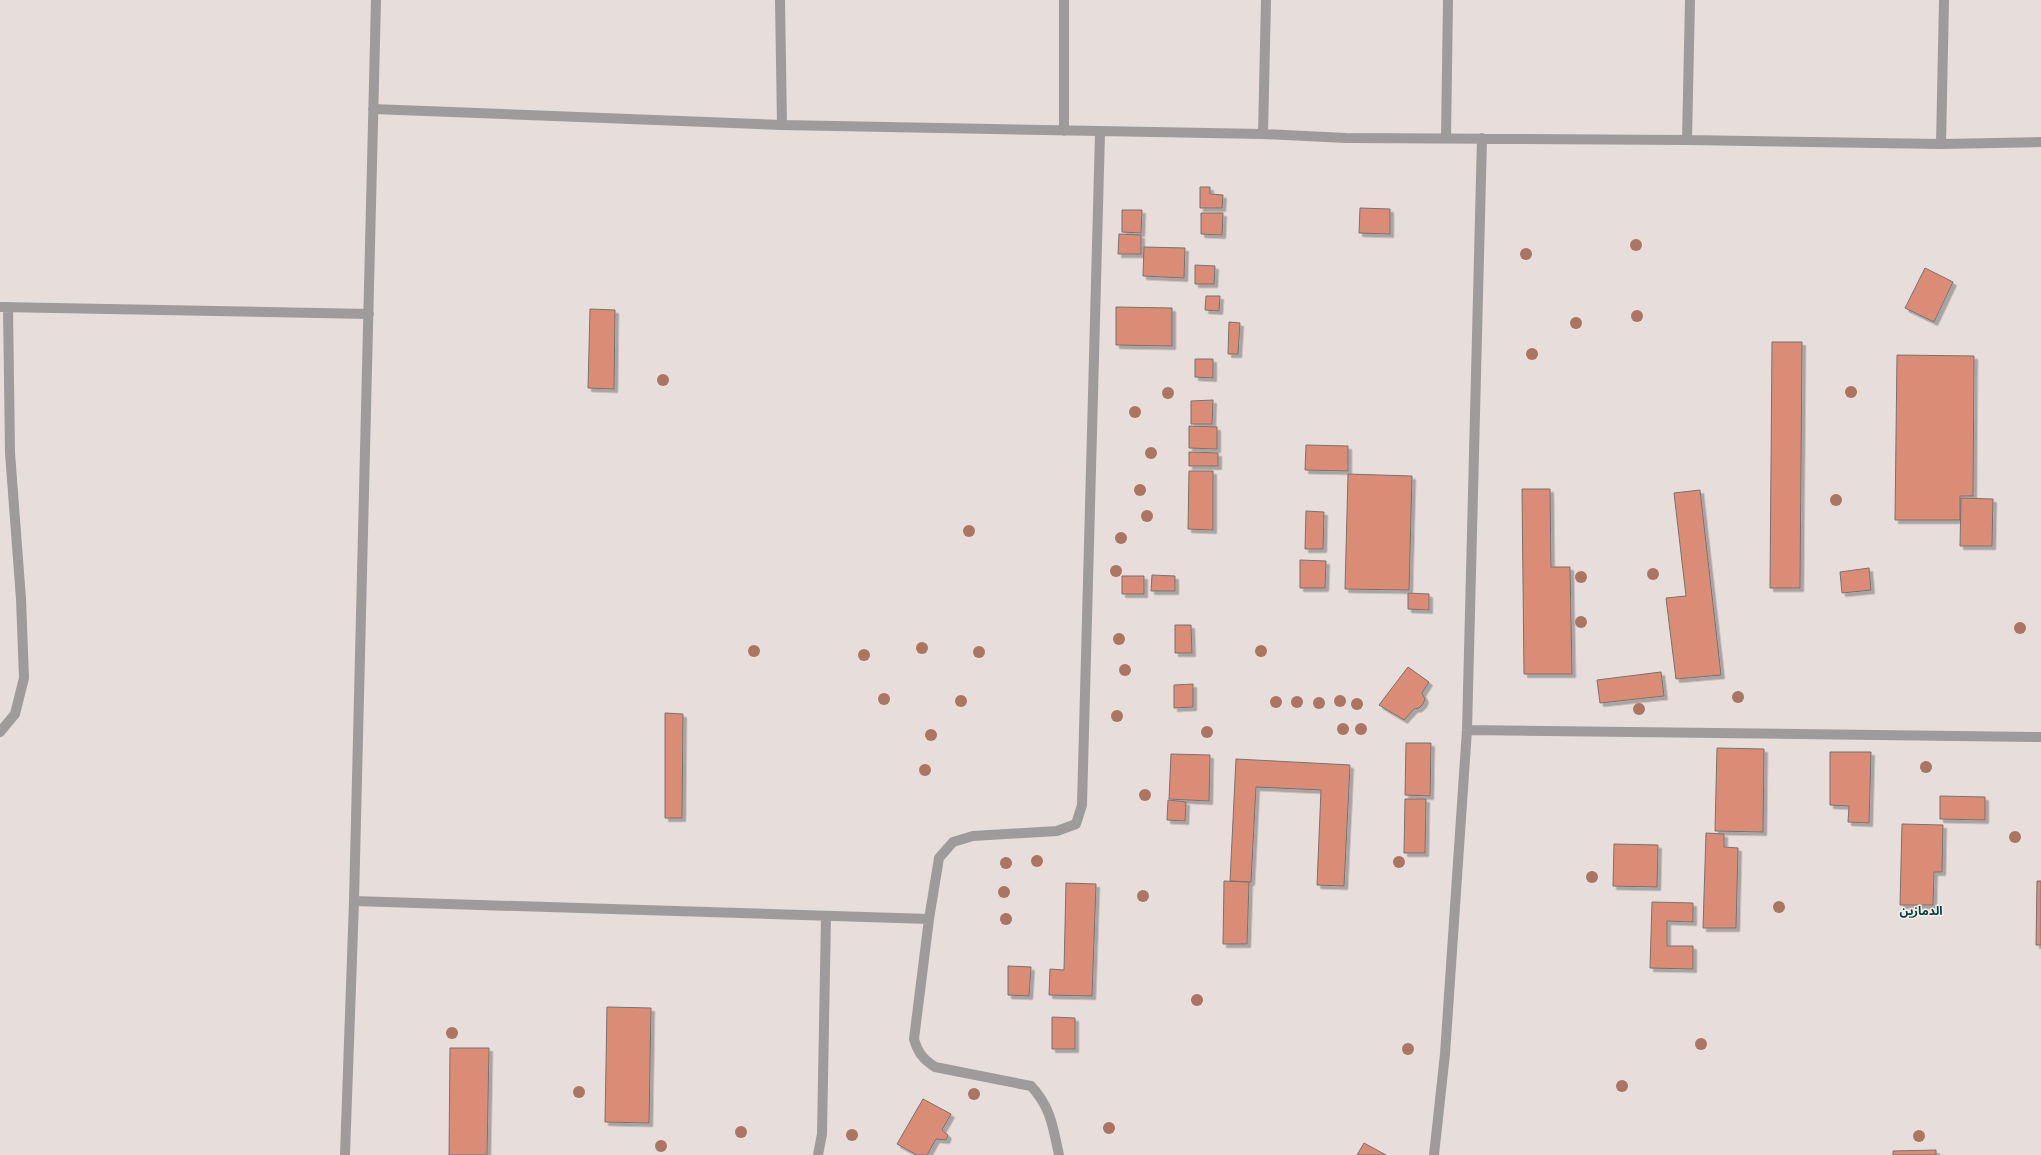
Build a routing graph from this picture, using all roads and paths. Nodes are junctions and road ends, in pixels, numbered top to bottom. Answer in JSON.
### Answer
{"nodes":[{"id":1,"x":376,"y":0,"type":"edge"},
{"id":2,"x":780,"y":0,"type":"edge"},
{"id":3,"x":1064,"y":0,"type":"edge"},
{"id":4,"x":1266,"y":0,"type":"edge"},
{"id":5,"x":1448,"y":0,"type":"edge"},
{"id":6,"x":1690,"y":0,"type":"edge"},
{"id":7,"x":1944,"y":0,"type":"edge"},
{"id":8,"x":373,"y":109,"type":"junction"},
{"id":9,"x":782,"y":125,"type":"junction"},
{"id":10,"x":1064,"y":131,"type":"junction"},
{"id":11,"x":1100,"y":133,"type":"junction"},
{"id":12,"x":1263,"y":134,"type":"junction"},
{"id":13,"x":1446,"y":138,"type":"junction"},
{"id":14,"x":1482,"y":138,"type":"junction"},
{"id":15,"x":1687,"y":140,"type":"junction"},
{"id":16,"x":2041,"y":142,"type":"edge"},
{"id":17,"x":1941,"y":144,"type":"junction"},
{"id":18,"x":4,"y":307,"type":"edge"},
{"id":19,"x":369,"y":314,"type":"junction"},
{"id":20,"x":1467,"y":730,"type":"junction"},
{"id":21,"x":0,"y":732,"type":"edge"},
{"id":22,"x":2041,"y":737,"type":"edge"},
{"id":23,"x":354,"y":901,"type":"junction"},
{"id":24,"x":826,"y":916,"type":"junction"},
{"id":25,"x":929,"y":919,"type":"junction"},
{"id":26,"x":346,"y":1155,"type":"edge"},
{"id":27,"x":818,"y":1155,"type":"edge"},
{"id":28,"x":1059,"y":1155,"type":"edge"},
{"id":29,"x":1434,"y":1155,"type":"edge"}],
"edges":[{"from":1,"to":8,"type":"street"},
{"from":2,"to":9,"type":"street"},
{"from":3,"to":10,"type":"street"},
{"from":4,"to":12,"type":"street"},
{"from":5,"to":13,"type":"street"},
{"from":6,"to":15,"type":"street"},
{"from":7,"to":17,"type":"street"},
{"from":8,"to":9,"type":"street"},
{"from":8,"to":19,"type":"street"},
{"from":9,"to":10,"type":"street"},
{"from":10,"to":11,"type":"street"},
{"from":11,"to":12,"type":"street"},
{"from":11,"to":25,"type":"street"},
{"from":12,"to":13,"type":"street"},
{"from":13,"to":14,"type":"street"},
{"from":14,"to":15,"type":"street"},
{"from":14,"to":20,"type":"street"},
{"from":15,"to":17,"type":"street"},
{"from":16,"to":17,"type":"street"},
{"from":18,"to":19,"type":"street"},
{"from":18,"to":21,"type":"street"},
{"from":19,"to":23,"type":"street"},
{"from":20,"to":22,"type":"street"},
{"from":20,"to":29,"type":"street"},
{"from":23,"to":24,"type":"street"},
{"from":23,"to":26,"type":"street"},
{"from":24,"to":25,"type":"street"},
{"from":24,"to":27,"type":"street"},
{"from":25,"to":28,"type":"street"}]}
